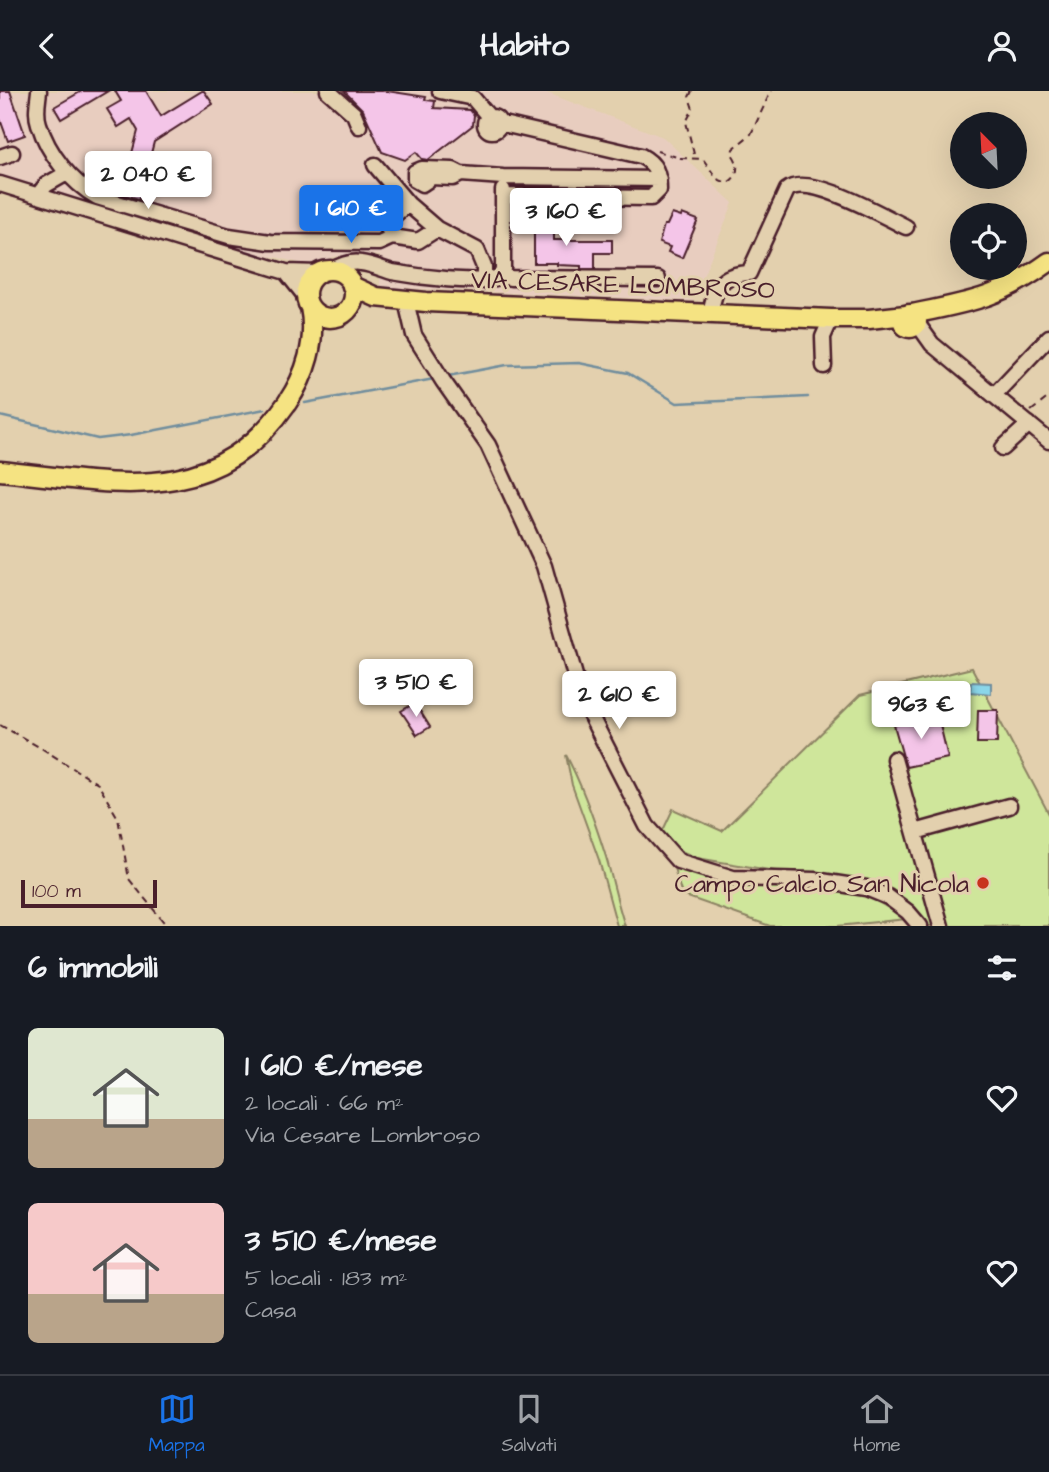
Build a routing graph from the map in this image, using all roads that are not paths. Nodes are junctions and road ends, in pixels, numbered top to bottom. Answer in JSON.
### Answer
{"nodes":[{"id":1,"x":39,"y":91,"type":"edge"},
{"id":2,"x":328,"y":91,"type":"edge"},
{"id":3,"x":440,"y":91,"type":"edge"},
{"id":4,"x":359,"y":126,"type":"dead end"},
{"id":5,"x":374,"y":166,"type":"dead end"},
{"id":6,"x":66,"y":173,"type":"junction"},
{"id":7,"x":461,"y":174,"type":"dead end"},
{"id":8,"x":503,"y":177,"type":"junction"},
{"id":9,"x":659,"y":179,"type":"junction"},
{"id":10,"x":0,"y":184,"type":"edge"},
{"id":11,"x":38,"y":195,"type":"junction"},
{"id":12,"x":503,"y":196,"type":"junction"},
{"id":13,"x":408,"y":204,"type":"junction"},
{"id":14,"x":906,"y":227,"type":"dead end"},
{"id":15,"x":437,"y":229,"type":"junction"},
{"id":16,"x":392,"y":237,"type":"junction"},
{"id":17,"x":1049,"y":262,"type":"edge"},
{"id":18,"x":376,"y":267,"type":"junction"},
{"id":19,"x":286,"y":272,"type":"junction"},
{"id":20,"x":324,"y":272,"type":"junction"},
{"id":21,"x":500,"y":276,"type":"junction"},
{"id":22,"x":658,"y":279,"type":"dead end"},
{"id":23,"x":484,"y":281,"type":"junction"},
{"id":24,"x":351,"y":284,"type":"junction"},
{"id":25,"x":376,"y":297,"type":"junction"},
{"id":26,"x":406,"y":301,"type":"junction"},
{"id":27,"x":308,"y":302,"type":"junction"},
{"id":28,"x":342,"y":312,"type":"junction"},
{"id":29,"x":710,"y":314,"type":"junction"},
{"id":30,"x":831,"y":319,"type":"junction"},
{"id":31,"x":911,"y":321,"type":"junction"},
{"id":32,"x":1049,"y":337,"type":"edge"},
{"id":33,"x":314,"y":338,"type":"junction"},
{"id":34,"x":824,"y":366,"type":"dead end"},
{"id":35,"x":994,"y":395,"type":"junction"},
{"id":36,"x":1026,"y":422,"type":"junction"},
{"id":37,"x":1049,"y":441,"type":"edge"},
{"id":38,"x":1003,"y":449,"type":"dead end"},
{"id":39,"x":0,"y":471,"type":"edge"},
{"id":40,"x":894,"y":759,"type":"dead end"},
{"id":41,"x":1009,"y":806,"type":"dead end"},
{"id":42,"x":915,"y":832,"type":"junction"},
{"id":43,"x":920,"y":926,"type":"edge"},
{"id":44,"x":941,"y":926,"type":"edge"}],
"edges":[{"from":1,"to":6,"type":"street"},
{"from":2,"to":4,"type":"street"},
{"from":3,"to":9,"type":"street"},
{"from":5,"to":13,"type":"street"},
{"from":6,"to":11,"type":"street"},
{"from":6,"to":16,"type":"street"},
{"from":7,"to":8,"type":"street"},
{"from":8,"to":9,"type":"street"},
{"from":8,"to":12,"type":"street"},
{"from":9,"to":12,"type":"street"},
{"from":10,"to":11,"type":"street","name":"VIA CESARE LOMBROSO"},
{"from":11,"to":19,"type":"street","name":"VIA CESARE LOMBROSO"},
{"from":12,"to":21,"type":"street"},
{"from":13,"to":15,"type":"street"},
{"from":13,"to":16,"type":"street"},
{"from":14,"to":29,"type":"street"},
{"from":15,"to":16,"type":"street"},
{"from":15,"to":23,"type":"street"},
{"from":17,"to":31,"type":"main road"},
{"from":18,"to":20,"type":"street","name":"VIA CESARE LOMBROSO"},
{"from":18,"to":23,"type":"street","name":"VIA CESARE LOMBROSO"},
{"from":18,"to":24,"type":"street"},
{"from":19,"to":20,"type":"street","name":"VIA CESARE LOMBROSO"},
{"from":19,"to":27,"type":"street"},
{"from":20,"to":24,"type":"main road"},
{"from":20,"to":27,"type":"main road"},
{"from":21,"to":22,"type":"street"},
{"from":21,"to":23,"type":"street","name":"VIA CESARE LOMBROSO"},
{"from":24,"to":25,"type":"main road","name":"VIA CESARE LOMBROSO"},
{"from":24,"to":28,"type":"main road"},
{"from":25,"to":26,"type":"main road","name":"VIA CESARE LOMBROSO"},
{"from":25,"to":28,"type":"main road","name":"VIA CESARE LOMBROSO"},
{"from":26,"to":29,"type":"main road","name":"VIA CESARE LOMBROSO"},
{"from":26,"to":43,"type":"street"},
{"from":27,"to":28,"type":"main road"},
{"from":27,"to":33,"type":"main road"},
{"from":28,"to":33,"type":"main road"},
{"from":29,"to":30,"type":"main road","name":"VIA CESARE LOMBROSO"},
{"from":30,"to":31,"type":"main road","name":"VIA CESARE LOMBROSO"},
{"from":30,"to":34,"type":"street"},
{"from":31,"to":35,"type":"street"},
{"from":32,"to":35,"type":"street"},
{"from":33,"to":39,"type":"main road"},
{"from":35,"to":36,"type":"street"},
{"from":36,"to":37,"type":"street"},
{"from":36,"to":38,"type":"street"},
{"from":40,"to":42,"type":"street"},
{"from":41,"to":42,"type":"street"},
{"from":42,"to":44,"type":"street"}]}
